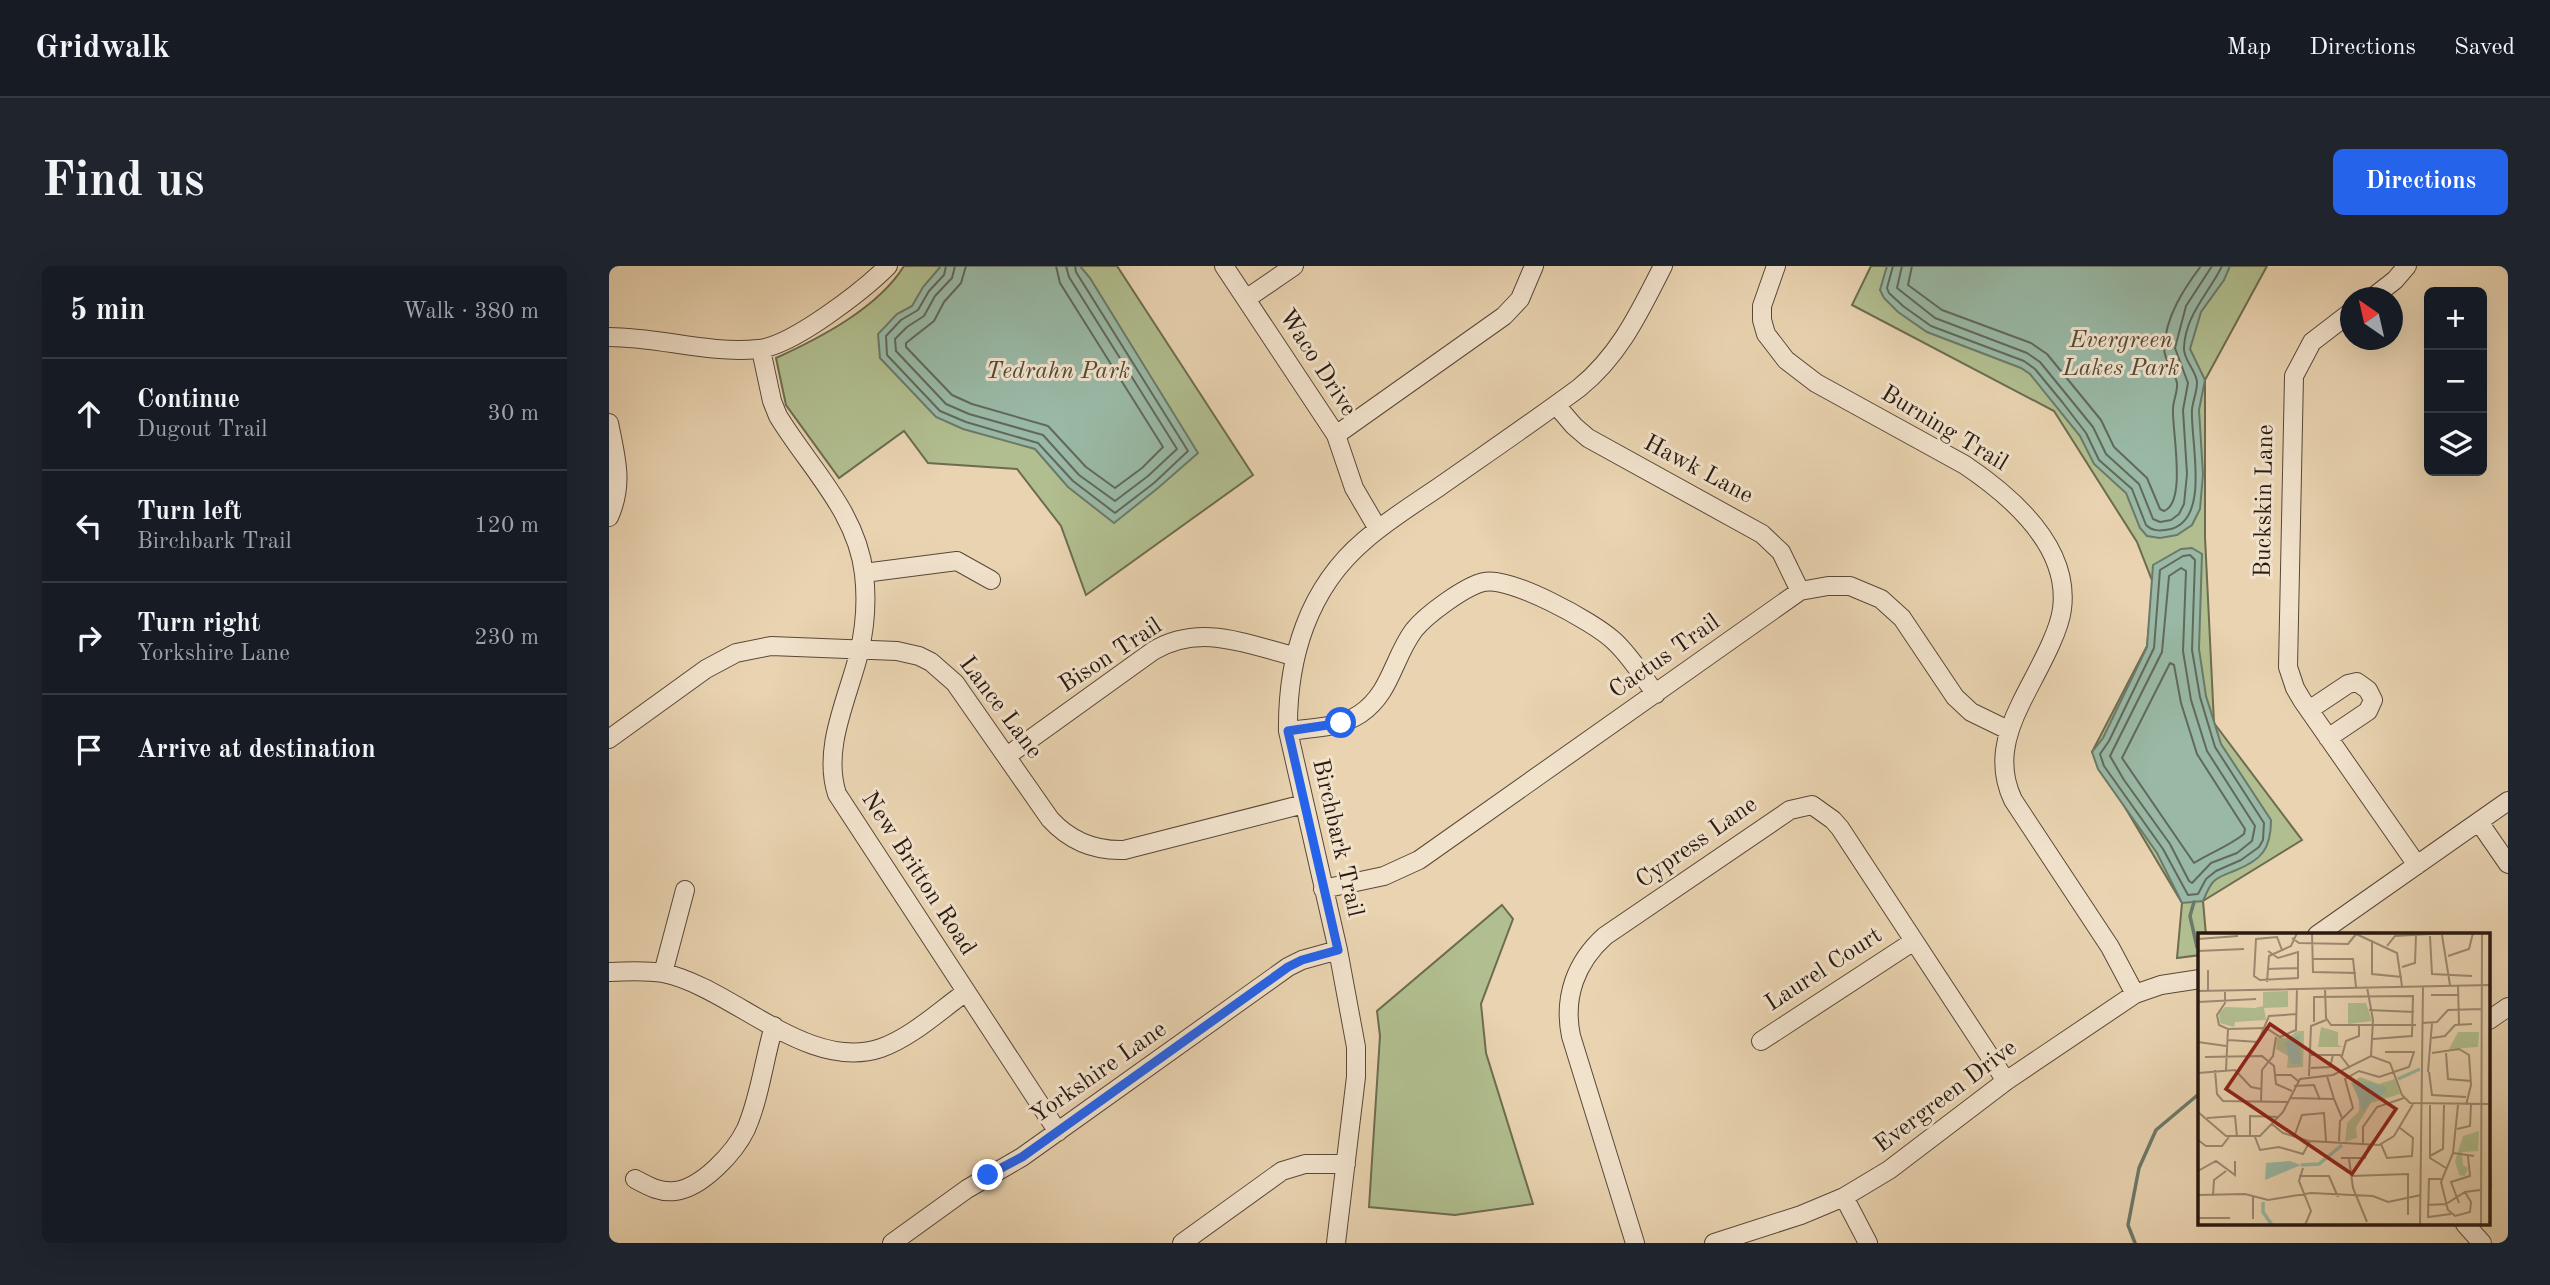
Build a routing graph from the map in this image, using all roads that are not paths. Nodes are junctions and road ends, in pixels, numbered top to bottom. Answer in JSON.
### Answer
{"nodes":[{"id":1,"x":888,"y":266,"type":"edge"},
{"id":2,"x":1224,"y":266,"type":"edge"},
{"id":3,"x":1294,"y":266,"type":"edge"},
{"id":4,"x":1534,"y":266,"type":"edge"},
{"id":5,"x":1663,"y":266,"type":"edge"},
{"id":6,"x":1776,"y":266,"type":"edge"},
{"id":7,"x":2407,"y":266,"type":"edge"},
{"id":8,"x":2385,"y":287,"type":"edge"},
{"id":9,"x":1246,"y":299,"type":"junction"},
{"id":10,"x":2340,"y":320,"type":"edge"},
{"id":11,"x":609,"y":337,"type":"edge"},
{"id":12,"x":761,"y":349,"type":"junction"},
{"id":13,"x":1556,"y":405,"type":"junction"},
{"id":14,"x":609,"y":424,"type":"edge"},
{"id":15,"x":1336,"y":435,"type":"junction"},
{"id":16,"x":609,"y":517,"type":"edge"},
{"id":17,"x":1378,"y":529,"type":"junction"},
{"id":18,"x":864,"y":573,"type":"junction"},
{"id":19,"x":991,"y":580,"type":"dead end"},
{"id":20,"x":1800,"y":591,"type":"junction"},
{"id":21,"x":859,"y":650,"type":"junction"},
{"id":22,"x":1294,"y":656,"type":"junction"},
{"id":23,"x":1656,"y":694,"type":"junction"},
{"id":24,"x":2309,"y":710,"type":"junction"},
{"id":25,"x":2008,"y":730,"type":"junction"},
{"id":26,"x":1288,"y":731,"type":"junction"},
{"id":27,"x":2328,"y":738,"type":"junction"},
{"id":28,"x":609,"y":739,"type":"edge"},
{"id":29,"x":1007,"y":757,"type":"junction"},
{"id":30,"x":2508,"y":801,"type":"edge"},
{"id":31,"x":1304,"y":804,"type":"junction"},
{"id":32,"x":2479,"y":822,"type":"junction"},
{"id":33,"x":2508,"y":864,"type":"edge"},
{"id":34,"x":2417,"y":865,"type":"junction"},
{"id":35,"x":1323,"y":889,"type":"junction"},
{"id":36,"x":685,"y":890,"type":"dead end"},
{"id":37,"x":2320,"y":933,"type":"edge"},
{"id":38,"x":1914,"y":941,"type":"junction"},
{"id":39,"x":1338,"y":950,"type":"junction"},
{"id":40,"x":609,"y":972,"type":"edge"},
{"id":41,"x":663,"y":974,"type":"junction"},
{"id":42,"x":2198,"y":979,"type":"edge"},
{"id":43,"x":966,"y":992,"type":"junction"},
{"id":44,"x":2136,"y":994,"type":"junction"},
{"id":45,"x":2508,"y":1007,"type":"edge"},
{"id":46,"x":2491,"y":1019,"type":"edge"},
{"id":47,"x":774,"y":1026,"type":"junction"},
{"id":48,"x":1761,"y":1041,"type":"dead end"},
{"id":49,"x":2006,"y":1081,"type":"junction"},
{"id":50,"x":1058,"y":1132,"type":"junction"},
{"id":51,"x":1346,"y":1164,"type":"junction"},
{"id":52,"x":635,"y":1179,"type":"dead end"},
{"id":53,"x":1844,"y":1197,"type":"junction"},
{"id":54,"x":2467,"y":1226,"type":"edge"},
{"id":55,"x":892,"y":1243,"type":"edge"},
{"id":56,"x":1182,"y":1243,"type":"edge"},
{"id":57,"x":1336,"y":1243,"type":"edge"},
{"id":58,"x":1635,"y":1243,"type":"edge"},
{"id":59,"x":1714,"y":1243,"type":"edge"},
{"id":60,"x":1868,"y":1243,"type":"edge"},
{"id":61,"x":2482,"y":1243,"type":"edge"}],
"edges":[{"from":1,"to":12,"type":"street"},
{"from":2,"to":9,"type":"street","name":"Waco Drive"},
{"from":3,"to":9,"type":"street"},
{"from":4,"to":15,"type":"street"},
{"from":5,"to":13,"type":"street","name":"Birchbark Trail"},
{"from":6,"to":25,"type":"street","name":"Burning Trail"},
{"from":7,"to":8,"type":"street"},
{"from":9,"to":15,"type":"street","name":"Waco Drive"},
{"from":10,"to":24,"type":"street","name":"Buckskin Lane"},
{"from":11,"to":12,"type":"street"},
{"from":12,"to":18,"type":"street","name":"New Britton Road"},
{"from":13,"to":17,"type":"street","name":"Birchbark Trail"},
{"from":13,"to":20,"type":"street","name":"Hawk Lane"},
{"from":14,"to":16,"type":"street"},
{"from":15,"to":17,"type":"street","name":"Waco Drive"},
{"from":17,"to":22,"type":"street","name":"Birchbark Trail"},
{"from":18,"to":19,"type":"street"},
{"from":18,"to":21,"type":"street","name":"New Britton Road"},
{"from":20,"to":23,"type":"street","name":"Cactus Trail"},
{"from":20,"to":25,"type":"street","name":"Cactus Trail"},
{"from":21,"to":28,"type":"street","name":"Lance Lane"},
{"from":21,"to":29,"type":"street","name":"Lance Lane"},
{"from":21,"to":43,"type":"street","name":"New Britton Road"},
{"from":22,"to":26,"type":"street","name":"Birchbark Trail"},
{"from":22,"to":29,"type":"street","name":"Bison Trail"},
{"from":23,"to":26,"type":"street"},
{"from":23,"to":35,"type":"street","name":"Cactus Trail"},
{"from":24,"to":27,"type":"street","name":"Buckskin Lane"},
{"from":24,"to":27,"type":"street"},
{"from":25,"to":44,"type":"street","name":"Burning Trail"},
{"from":26,"to":31,"type":"street","name":"Birchbark Trail"},
{"from":27,"to":34,"type":"street","name":"Buckskin Lane"},
{"from":29,"to":31,"type":"street","name":"Lance Lane"},
{"from":30,"to":32,"type":"street"},
{"from":31,"to":35,"type":"street","name":"Birchbark Trail"},
{"from":32,"to":33,"type":"street"},
{"from":32,"to":34,"type":"street"},
{"from":34,"to":37,"type":"street"},
{"from":35,"to":39,"type":"street","name":"Birchbark Trail"},
{"from":36,"to":41,"type":"street"},
{"from":38,"to":48,"type":"street","name":"Laurel Court"},
{"from":38,"to":49,"type":"street","name":"Cypress Lane"},
{"from":38,"to":58,"type":"street","name":"Cypress Lane"},
{"from":39,"to":50,"type":"street","name":"Yorkshire Lane"},
{"from":39,"to":51,"type":"street","name":"Birchbark Trail"},
{"from":40,"to":41,"type":"street"},
{"from":41,"to":47,"type":"street"},
{"from":42,"to":44,"type":"street","name":"Evergreen Drive"},
{"from":43,"to":47,"type":"street"},
{"from":43,"to":50,"type":"street","name":"New Britton Road"},
{"from":44,"to":49,"type":"street","name":"Evergreen Drive"},
{"from":45,"to":46,"type":"street"},
{"from":47,"to":52,"type":"street"},
{"from":49,"to":53,"type":"street","name":"Evergreen Drive"},
{"from":50,"to":55,"type":"street","name":"Yorkshire Lane"},
{"from":51,"to":56,"type":"street"},
{"from":51,"to":57,"type":"street","name":"Birchbark Trail"},
{"from":53,"to":59,"type":"street","name":"Evergreen Drive"},
{"from":53,"to":60,"type":"street"},
{"from":54,"to":61,"type":"street"}]}
